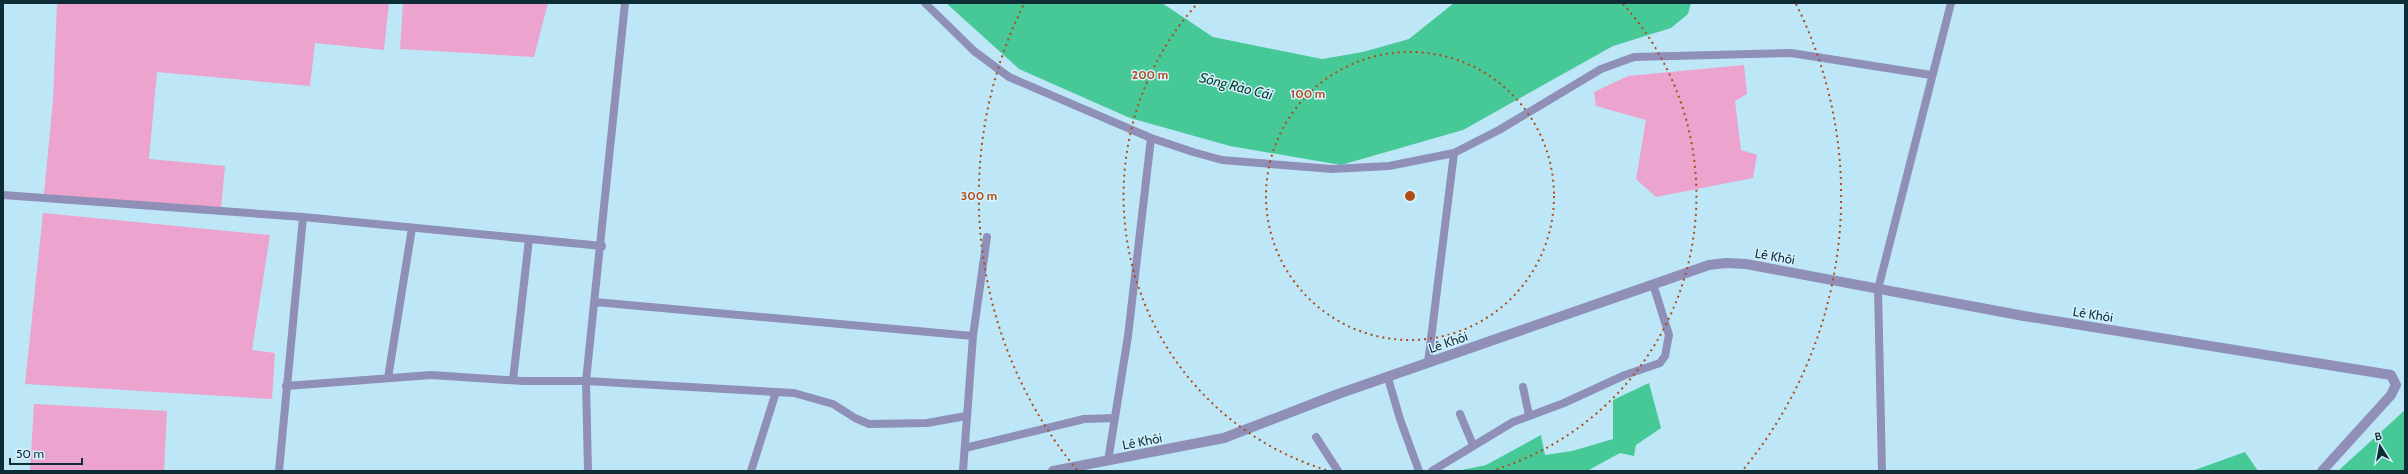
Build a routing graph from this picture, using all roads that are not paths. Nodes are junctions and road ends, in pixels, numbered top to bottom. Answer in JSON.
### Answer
{"nodes":[{"id":1,"x":626,"y":3,"type":"edge"},
{"id":2,"x":925,"y":3,"type":"edge"},
{"id":3,"x":1951,"y":3,"type":"edge"},
{"id":4,"x":1931,"y":75,"type":"junction"},
{"id":5,"x":1151,"y":138,"type":"junction"},
{"id":6,"x":1454,"y":152,"type":"junction"},
{"id":7,"x":3,"y":195,"type":"edge"},
{"id":8,"x":303,"y":217,"type":"junction"},
{"id":9,"x":412,"y":228,"type":"junction"},
{"id":10,"x":987,"y":237,"type":"dead end"},
{"id":11,"x":529,"y":239,"type":"junction"},
{"id":12,"x":602,"y":246,"type":"junction"},
{"id":13,"x":1653,"y":284,"type":"junction"},
{"id":14,"x":1878,"y":289,"type":"junction"},
{"id":15,"x":595,"y":302,"type":"junction"},
{"id":16,"x":973,"y":336,"type":"junction"},
{"id":17,"x":1428,"y":363,"type":"junction"},
{"id":18,"x":388,"y":378,"type":"junction"},
{"id":19,"x":1388,"y":378,"type":"junction"},
{"id":20,"x":513,"y":380,"type":"junction"},
{"id":21,"x":586,"y":381,"type":"junction"},
{"id":22,"x":286,"y":386,"type":"junction"},
{"id":23,"x":1523,"y":387,"type":"dead end"},
{"id":24,"x":776,"y":392,"type":"junction"},
{"id":25,"x":1460,"y":414,"type":"dead end"},
{"id":26,"x":1529,"y":415,"type":"junction"},
{"id":27,"x":966,"y":416,"type":"junction"},
{"id":28,"x":1115,"y":418,"type":"junction"},
{"id":29,"x":1316,"y":437,"type":"dead end"},
{"id":30,"x":1473,"y":445,"type":"junction"},
{"id":31,"x":965,"y":448,"type":"junction"},
{"id":32,"x":1108,"y":461,"type":"junction"},
{"id":33,"x":279,"y":471,"type":"edge"},
{"id":34,"x":588,"y":471,"type":"edge"},
{"id":35,"x":751,"y":471,"type":"edge"},
{"id":36,"x":963,"y":471,"type":"edge"},
{"id":37,"x":1053,"y":471,"type":"edge"},
{"id":38,"x":1338,"y":471,"type":"edge"},
{"id":39,"x":1419,"y":471,"type":"edge"},
{"id":40,"x":1432,"y":471,"type":"edge"},
{"id":41,"x":1882,"y":471,"type":"edge"},
{"id":42,"x":2322,"y":471,"type":"edge"}],
"edges":[{"from":1,"to":12,"type":"street"},
{"from":2,"to":5,"type":"street"},
{"from":3,"to":4,"type":"street"},
{"from":4,"to":6,"type":"street"},
{"from":4,"to":14,"type":"street"},
{"from":5,"to":6,"type":"street"},
{"from":5,"to":28,"type":"street"},
{"from":6,"to":17,"type":"street"},
{"from":7,"to":8,"type":"street"},
{"from":8,"to":9,"type":"street"},
{"from":8,"to":22,"type":"street"},
{"from":9,"to":11,"type":"street"},
{"from":9,"to":18,"type":"street"},
{"from":10,"to":16,"type":"street"},
{"from":11,"to":12,"type":"street"},
{"from":11,"to":20,"type":"street"},
{"from":12,"to":15,"type":"street"},
{"from":13,"to":14,"type":"street","name":"Lê Khôi"},
{"from":13,"to":17,"type":"street","name":"Lê Khôi"},
{"from":13,"to":26,"type":"street"},
{"from":14,"to":41,"type":"street"},
{"from":14,"to":42,"type":"street","name":"Lê Khôi"},
{"from":15,"to":16,"type":"street"},
{"from":15,"to":21,"type":"street"},
{"from":16,"to":27,"type":"street"},
{"from":17,"to":19,"type":"street","name":"Lê Khôi"},
{"from":18,"to":20,"type":"street"},
{"from":18,"to":22,"type":"street"},
{"from":19,"to":32,"type":"street","name":"Lê Khôi"},
{"from":19,"to":39,"type":"street"},
{"from":20,"to":21,"type":"street"},
{"from":21,"to":24,"type":"street"},
{"from":21,"to":34,"type":"street"},
{"from":22,"to":33,"type":"street"},
{"from":23,"to":26,"type":"street"},
{"from":24,"to":27,"type":"street"},
{"from":24,"to":35,"type":"street"},
{"from":25,"to":30,"type":"street"},
{"from":26,"to":30,"type":"street"},
{"from":27,"to":31,"type":"street"},
{"from":28,"to":31,"type":"street"},
{"from":28,"to":32,"type":"street"},
{"from":29,"to":38,"type":"street"},
{"from":30,"to":40,"type":"street"},
{"from":31,"to":36,"type":"street"},
{"from":32,"to":37,"type":"street","name":"Lê Khôi"}]}
